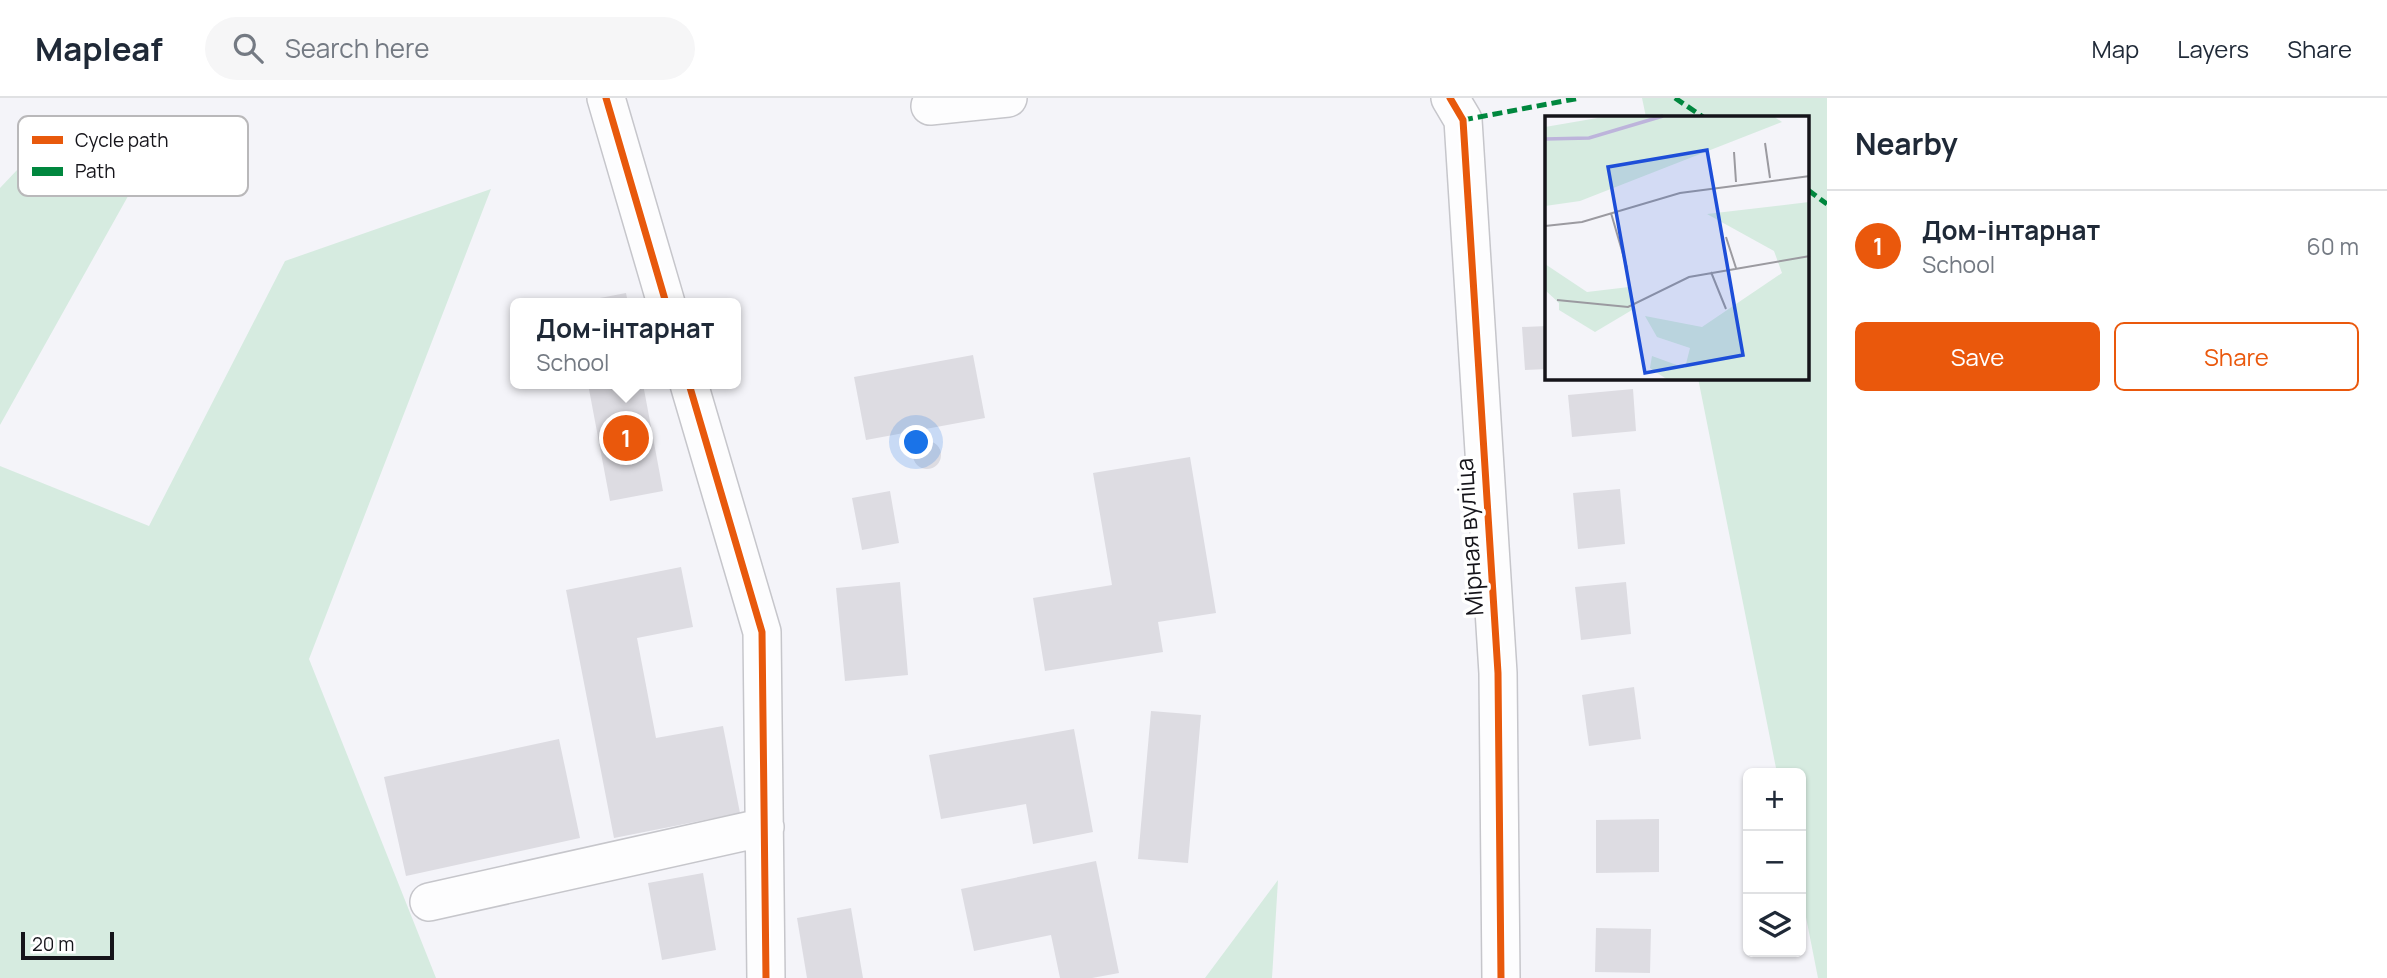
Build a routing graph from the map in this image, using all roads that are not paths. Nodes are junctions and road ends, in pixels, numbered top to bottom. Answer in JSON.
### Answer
{"nodes":[{"id":1,"x":606,"y":98,"type":"edge"},
{"id":2,"x":1008,"y":98,"type":"edge"},
{"id":3,"x":1450,"y":98,"type":"edge"},
{"id":4,"x":930,"y":106,"type":"dead end"},
{"id":5,"x":665,"y":298,"type":"edge"},
{"id":6,"x":691,"y":389,"type":"edge"},
{"id":7,"x":765,"y":827,"type":"junction"},
{"id":8,"x":429,"y":902,"type":"dead end"},
{"id":9,"x":766,"y":978,"type":"edge"},
{"id":10,"x":1501,"y":978,"type":"edge"}],
"edges":[{"from":1,"to":5,"type":"street"},
{"from":2,"to":4,"type":"street"},
{"from":3,"to":10,"type":"street","name":"Мірная вуліца"},
{"from":6,"to":7,"type":"street"},
{"from":7,"to":8,"type":"street"},
{"from":7,"to":9,"type":"street"}]}
